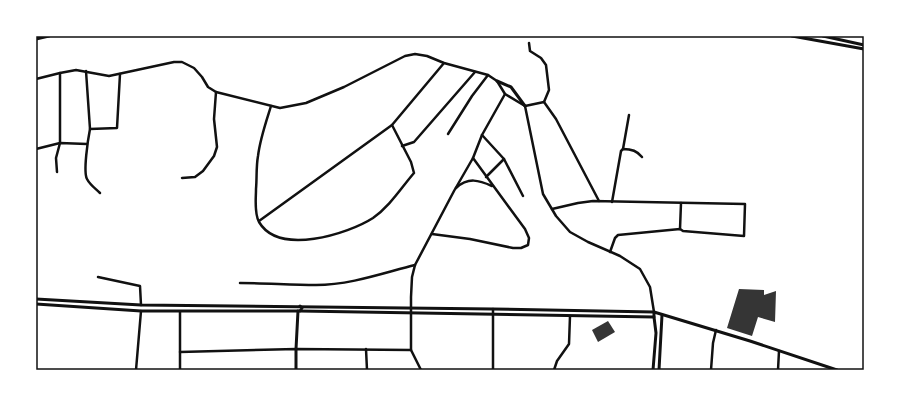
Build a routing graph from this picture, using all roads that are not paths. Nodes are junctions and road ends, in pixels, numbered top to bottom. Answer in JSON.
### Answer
{"nodes":[{"id":1,"x":49,"y":36,"type":"edge"},
{"id":2,"x":792,"y":36,"type":"edge"},
{"id":3,"x":823,"y":36,"type":"edge"},
{"id":4,"x":36,"y":39,"type":"edge"},
{"id":5,"x":851,"y":41,"type":"junction"},
{"id":6,"x":529,"y":43,"type":"dead end"},
{"id":7,"x":850,"y":46,"type":"junction"},
{"id":8,"x":864,"y":47,"type":"edge"},
{"id":9,"x":444,"y":63,"type":"junction"},
{"id":10,"x":86,"y":71,"type":"junction"},
{"id":11,"x":475,"y":72,"type":"junction"},
{"id":12,"x":60,"y":73,"type":"junction"},
{"id":13,"x":120,"y":74,"type":"junction"},
{"id":14,"x":488,"y":75,"type":"junction"},
{"id":15,"x":36,"y":79,"type":"edge"},
{"id":16,"x":497,"y":81,"type":"junction"},
{"id":17,"x":216,"y":92,"type":"junction"},
{"id":18,"x":505,"y":94,"type":"junction"},
{"id":19,"x":544,"y":102,"type":"junction"},
{"id":20,"x":271,"y":106,"type":"junction"},
{"id":21,"x":525,"y":106,"type":"junction"},
{"id":22,"x":629,"y":115,"type":"dead end"},
{"id":23,"x":392,"y":125,"type":"junction"},
{"id":24,"x":90,"y":129,"type":"junction"},
{"id":25,"x":448,"y":134,"type":"dead end"},
{"id":26,"x":482,"y":135,"type":"junction"},
{"id":27,"x":60,"y":143,"type":"junction"},
{"id":28,"x":88,"y":144,"type":"junction"},
{"id":29,"x":402,"y":146,"type":"junction"},
{"id":30,"x":36,"y":149,"type":"edge"},
{"id":31,"x":623,"y":149,"type":"junction"},
{"id":32,"x":642,"y":157,"type":"dead end"},
{"id":33,"x":473,"y":158,"type":"junction"},
{"id":34,"x":504,"y":159,"type":"junction"},
{"id":35,"x":57,"y":172,"type":"dead end"},
{"id":36,"x":486,"y":177,"type":"junction"},
{"id":37,"x":182,"y":178,"type":"dead end"},
{"id":38,"x":492,"y":186,"type":"junction"},
{"id":39,"x":454,"y":191,"type":"junction"},
{"id":40,"x":100,"y":193,"type":"dead end"},
{"id":41,"x":523,"y":196,"type":"dead end"},
{"id":42,"x":599,"y":201,"type":"junction"},
{"id":43,"x":612,"y":202,"type":"junction"},
{"id":44,"x":681,"y":203,"type":"junction"},
{"id":45,"x":552,"y":209,"type":"junction"},
{"id":46,"x":259,"y":221,"type":"junction"},
{"id":47,"x":680,"y":229,"type":"junction"},
{"id":48,"x":432,"y":234,"type":"junction"},
{"id":49,"x":610,"y":252,"type":"junction"},
{"id":50,"x":415,"y":265,"type":"junction"},
{"id":51,"x":98,"y":277,"type":"dead end"},
{"id":52,"x":240,"y":283,"type":"dead end"},
{"id":53,"x":36,"y":299,"type":"edge"},
{"id":54,"x":36,"y":304,"type":"edge"},
{"id":55,"x":141,"y":305,"type":"junction"},
{"id":56,"x":180,"y":306,"type":"junction"},
{"id":57,"x":298,"y":306,"type":"junction"},
{"id":58,"x":412,"y":308,"type":"junction"},
{"id":59,"x":493,"y":308,"type":"junction"},
{"id":60,"x":141,"y":311,"type":"junction"},
{"id":61,"x":298,"y":311,"type":"junction"},
{"id":62,"x":180,"y":312,"type":"junction"},
{"id":63,"x":412,"y":312,"type":"junction"},
{"id":64,"x":654,"y":312,"type":"junction"},
{"id":65,"x":493,"y":314,"type":"junction"},
{"id":66,"x":662,"y":315,"type":"junction"},
{"id":67,"x":570,"y":316,"type":"junction"},
{"id":68,"x":654,"y":317,"type":"junction"},
{"id":69,"x":716,"y":330,"type":"junction"},
{"id":70,"x":296,"y":349,"type":"junction"},
{"id":71,"x":366,"y":349,"type":"junction"},
{"id":72,"x":411,"y":350,"type":"junction"},
{"id":73,"x":779,"y":350,"type":"junction"},
{"id":74,"x":180,"y":352,"type":"junction"},
{"id":75,"x":830,"y":369,"type":"edge"},
{"id":76,"x":136,"y":370,"type":"edge"},
{"id":77,"x":180,"y":370,"type":"edge"},
{"id":78,"x":296,"y":370,"type":"edge"},
{"id":79,"x":367,"y":370,"type":"edge"},
{"id":80,"x":421,"y":370,"type":"edge"},
{"id":81,"x":493,"y":370,"type":"edge"},
{"id":82,"x":554,"y":370,"type":"edge"},
{"id":83,"x":653,"y":370,"type":"edge"},
{"id":84,"x":659,"y":370,"type":"edge"},
{"id":85,"x":711,"y":370,"type":"edge"},
{"id":86,"x":778,"y":370,"type":"edge"},
{"id":87,"x":837,"y":370,"type":"edge"}],
"edges":[{"from":1,"to":4,"type":"street"},
{"from":2,"to":7,"type":"street"},
{"from":3,"to":5,"type":"street"},
{"from":5,"to":7,"type":"street"},
{"from":5,"to":8,"type":"street"},
{"from":6,"to":19,"type":"street"},
{"from":7,"to":8,"type":"street"},
{"from":9,"to":11,"type":"street"},
{"from":9,"to":20,"type":"street"},
{"from":9,"to":23,"type":"street"},
{"from":10,"to":12,"type":"street"},
{"from":10,"to":13,"type":"street"},
{"from":10,"to":24,"type":"street"},
{"from":11,"to":14,"type":"street"},
{"from":11,"to":29,"type":"street"},
{"from":12,"to":15,"type":"street"},
{"from":12,"to":27,"type":"street"},
{"from":13,"to":17,"type":"street"},
{"from":13,"to":24,"type":"street"},
{"from":14,"to":16,"type":"street"},
{"from":14,"to":25,"type":"street"},
{"from":16,"to":18,"type":"street"},
{"from":16,"to":21,"type":"street"},
{"from":17,"to":20,"type":"street"},
{"from":17,"to":37,"type":"street"},
{"from":18,"to":21,"type":"street"},
{"from":18,"to":26,"type":"street"},
{"from":19,"to":21,"type":"street"},
{"from":19,"to":42,"type":"street"},
{"from":20,"to":46,"type":"street"},
{"from":21,"to":45,"type":"street"},
{"from":22,"to":31,"type":"street"},
{"from":23,"to":29,"type":"street"},
{"from":23,"to":46,"type":"street"},
{"from":24,"to":28,"type":"street"},
{"from":26,"to":33,"type":"street"},
{"from":26,"to":34,"type":"street"},
{"from":27,"to":28,"type":"street"},
{"from":27,"to":30,"type":"street"},
{"from":27,"to":35,"type":"street"},
{"from":28,"to":40,"type":"street"},
{"from":29,"to":46,"type":"street"},
{"from":31,"to":32,"type":"street"},
{"from":31,"to":43,"type":"street"},
{"from":33,"to":36,"type":"street"},
{"from":33,"to":39,"type":"street"},
{"from":34,"to":36,"type":"street"},
{"from":34,"to":41,"type":"street"},
{"from":36,"to":38,"type":"street"},
{"from":38,"to":39,"type":"street"},
{"from":38,"to":48,"type":"street"},
{"from":39,"to":48,"type":"street"},
{"from":42,"to":43,"type":"street"},
{"from":42,"to":45,"type":"street"},
{"from":43,"to":44,"type":"street"},
{"from":44,"to":47,"type":"street"},
{"from":44,"to":47,"type":"street"},
{"from":45,"to":49,"type":"street"},
{"from":47,"to":49,"type":"street"},
{"from":48,"to":50,"type":"street"},
{"from":49,"to":64,"type":"street"},
{"from":50,"to":52,"type":"street"},
{"from":50,"to":58,"type":"street"},
{"from":51,"to":55,"type":"street"},
{"from":53,"to":55,"type":"street"},
{"from":54,"to":60,"type":"street"},
{"from":55,"to":56,"type":"street"},
{"from":55,"to":60,"type":"street"},
{"from":56,"to":57,"type":"street"},
{"from":56,"to":62,"type":"street"},
{"from":57,"to":58,"type":"street"},
{"from":57,"to":61,"type":"street"},
{"from":57,"to":61,"type":"street"},
{"from":58,"to":59,"type":"street"},
{"from":58,"to":63,"type":"street"},
{"from":59,"to":64,"type":"street"},
{"from":59,"to":65,"type":"street"},
{"from":60,"to":62,"type":"street"},
{"from":60,"to":76,"type":"street"},
{"from":61,"to":62,"type":"street"},
{"from":61,"to":63,"type":"street"},
{"from":61,"to":70,"type":"street"},
{"from":62,"to":74,"type":"street"},
{"from":63,"to":65,"type":"street"},
{"from":63,"to":72,"type":"street"},
{"from":64,"to":66,"type":"street"},
{"from":64,"to":68,"type":"street"},
{"from":65,"to":67,"type":"street"},
{"from":65,"to":81,"type":"street"},
{"from":66,"to":69,"type":"street"},
{"from":66,"to":84,"type":"street"},
{"from":67,"to":68,"type":"street"},
{"from":67,"to":82,"type":"street"},
{"from":68,"to":83,"type":"street"},
{"from":69,"to":73,"type":"street"},
{"from":69,"to":85,"type":"street"},
{"from":70,"to":71,"type":"street"},
{"from":70,"to":74,"type":"street"},
{"from":70,"to":78,"type":"street"},
{"from":71,"to":72,"type":"street"},
{"from":71,"to":79,"type":"street"},
{"from":72,"to":80,"type":"street"},
{"from":73,"to":75,"type":"street"},
{"from":73,"to":86,"type":"street"},
{"from":74,"to":77,"type":"street"},
{"from":75,"to":87,"type":"street"}]}
